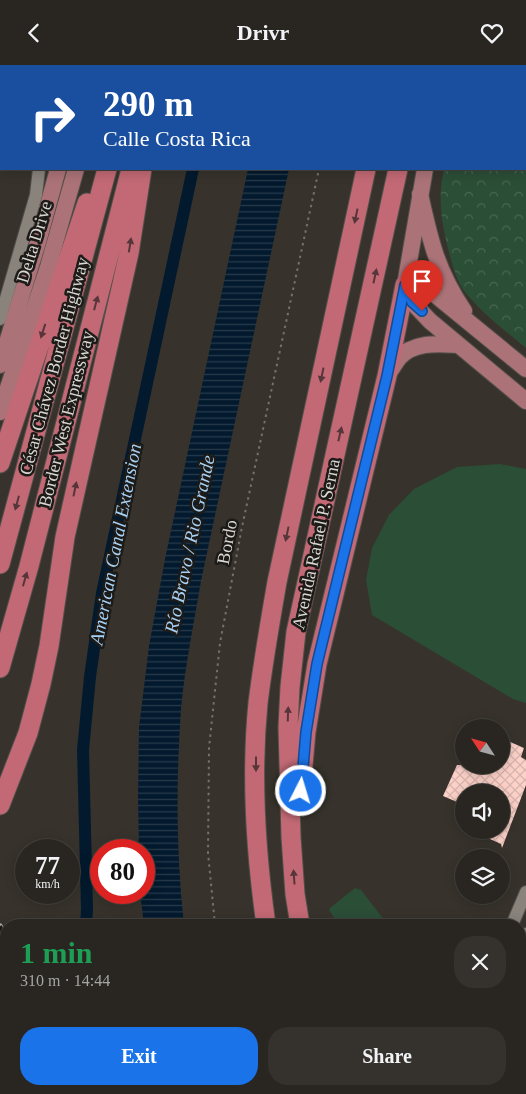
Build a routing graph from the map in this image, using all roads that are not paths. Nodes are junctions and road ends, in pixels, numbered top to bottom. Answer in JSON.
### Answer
{"nodes":[{"id":1,"x":39,"y":170,"type":"edge"},
{"id":2,"x":58,"y":170,"type":"edge"},
{"id":3,"x":76,"y":170,"type":"edge"},
{"id":4,"x":98,"y":170,"type":"edge"},
{"id":5,"x":107,"y":170,"type":"edge"},
{"id":6,"x":131,"y":170,"type":"edge"},
{"id":7,"x":142,"y":170,"type":"edge"},
{"id":8,"x":366,"y":170,"type":"edge"},
{"id":9,"x":398,"y":170,"type":"edge"},
{"id":10,"x":425,"y":170,"type":"edge"},
{"id":11,"x":420,"y":194,"type":"junction"},
{"id":12,"x":405,"y":285,"type":"junction"},
{"id":13,"x":0,"y":319,"type":"edge"},
{"id":14,"x":475,"y":327,"type":"junction"},
{"id":15,"x":459,"y":345,"type":"junction"},
{"id":16,"x":0,"y":365,"type":"edge"},
{"id":17,"x":526,"y":369,"type":"edge"},
{"id":18,"x":387,"y":376,"type":"junction"},
{"id":19,"x":526,"y":401,"type":"edge"},
{"id":20,"x":0,"y":412,"type":"edge"},
{"id":21,"x":0,"y":463,"type":"edge"},
{"id":22,"x":0,"y":564,"type":"edge"},
{"id":23,"x":0,"y":668,"type":"edge"},
{"id":24,"x":0,"y":805,"type":"edge"},
{"id":25,"x":292,"y":837,"type":"junction"},
{"id":26,"x":526,"y":892,"type":"edge"},
{"id":27,"x":265,"y":919,"type":"edge"},
{"id":28,"x":299,"y":919,"type":"edge"},
{"id":29,"x":515,"y":919,"type":"edge"}],
"edges":[{"from":1,"to":13,"type":"street"},
{"from":2,"to":16,"type":"main road","name":"Delta Drive"},
{"from":3,"to":20,"type":"main road","name":"Delta Drive"},
{"from":4,"to":21,"type":"highway","one_way":true},
{"from":5,"to":22,"type":"highway","name":"César Chávez Border Highway","one_way":true},
{"from":23,"to":6,"type":"highway","name":"Border West Expressway","one_way":true},
{"from":24,"to":7,"type":"highway","one_way":true},
{"from":8,"to":27,"type":"highway","name":"Avenida Rafael P. Serna","one_way":true},
{"from":25,"to":9,"type":"highway","name":"Avenida Rafael P. Serna","one_way":true},
{"from":10,"to":11,"type":"main road"},
{"from":11,"to":12,"type":"main road"},
{"from":11,"to":14,"type":"main road"},
{"from":12,"to":14,"type":"main road"},
{"from":12,"to":15,"type":"main road"},
{"from":12,"to":18,"type":"highway"},
{"from":14,"to":17,"type":"main road"},
{"from":15,"to":18,"type":"main road"},
{"from":15,"to":19,"type":"main road"},
{"from":18,"to":25,"type":"highway"},
{"from":28,"to":25,"type":"highway","name":"Avenida Rafael P. Serna","one_way":true},
{"from":26,"to":29,"type":"street"}]}
